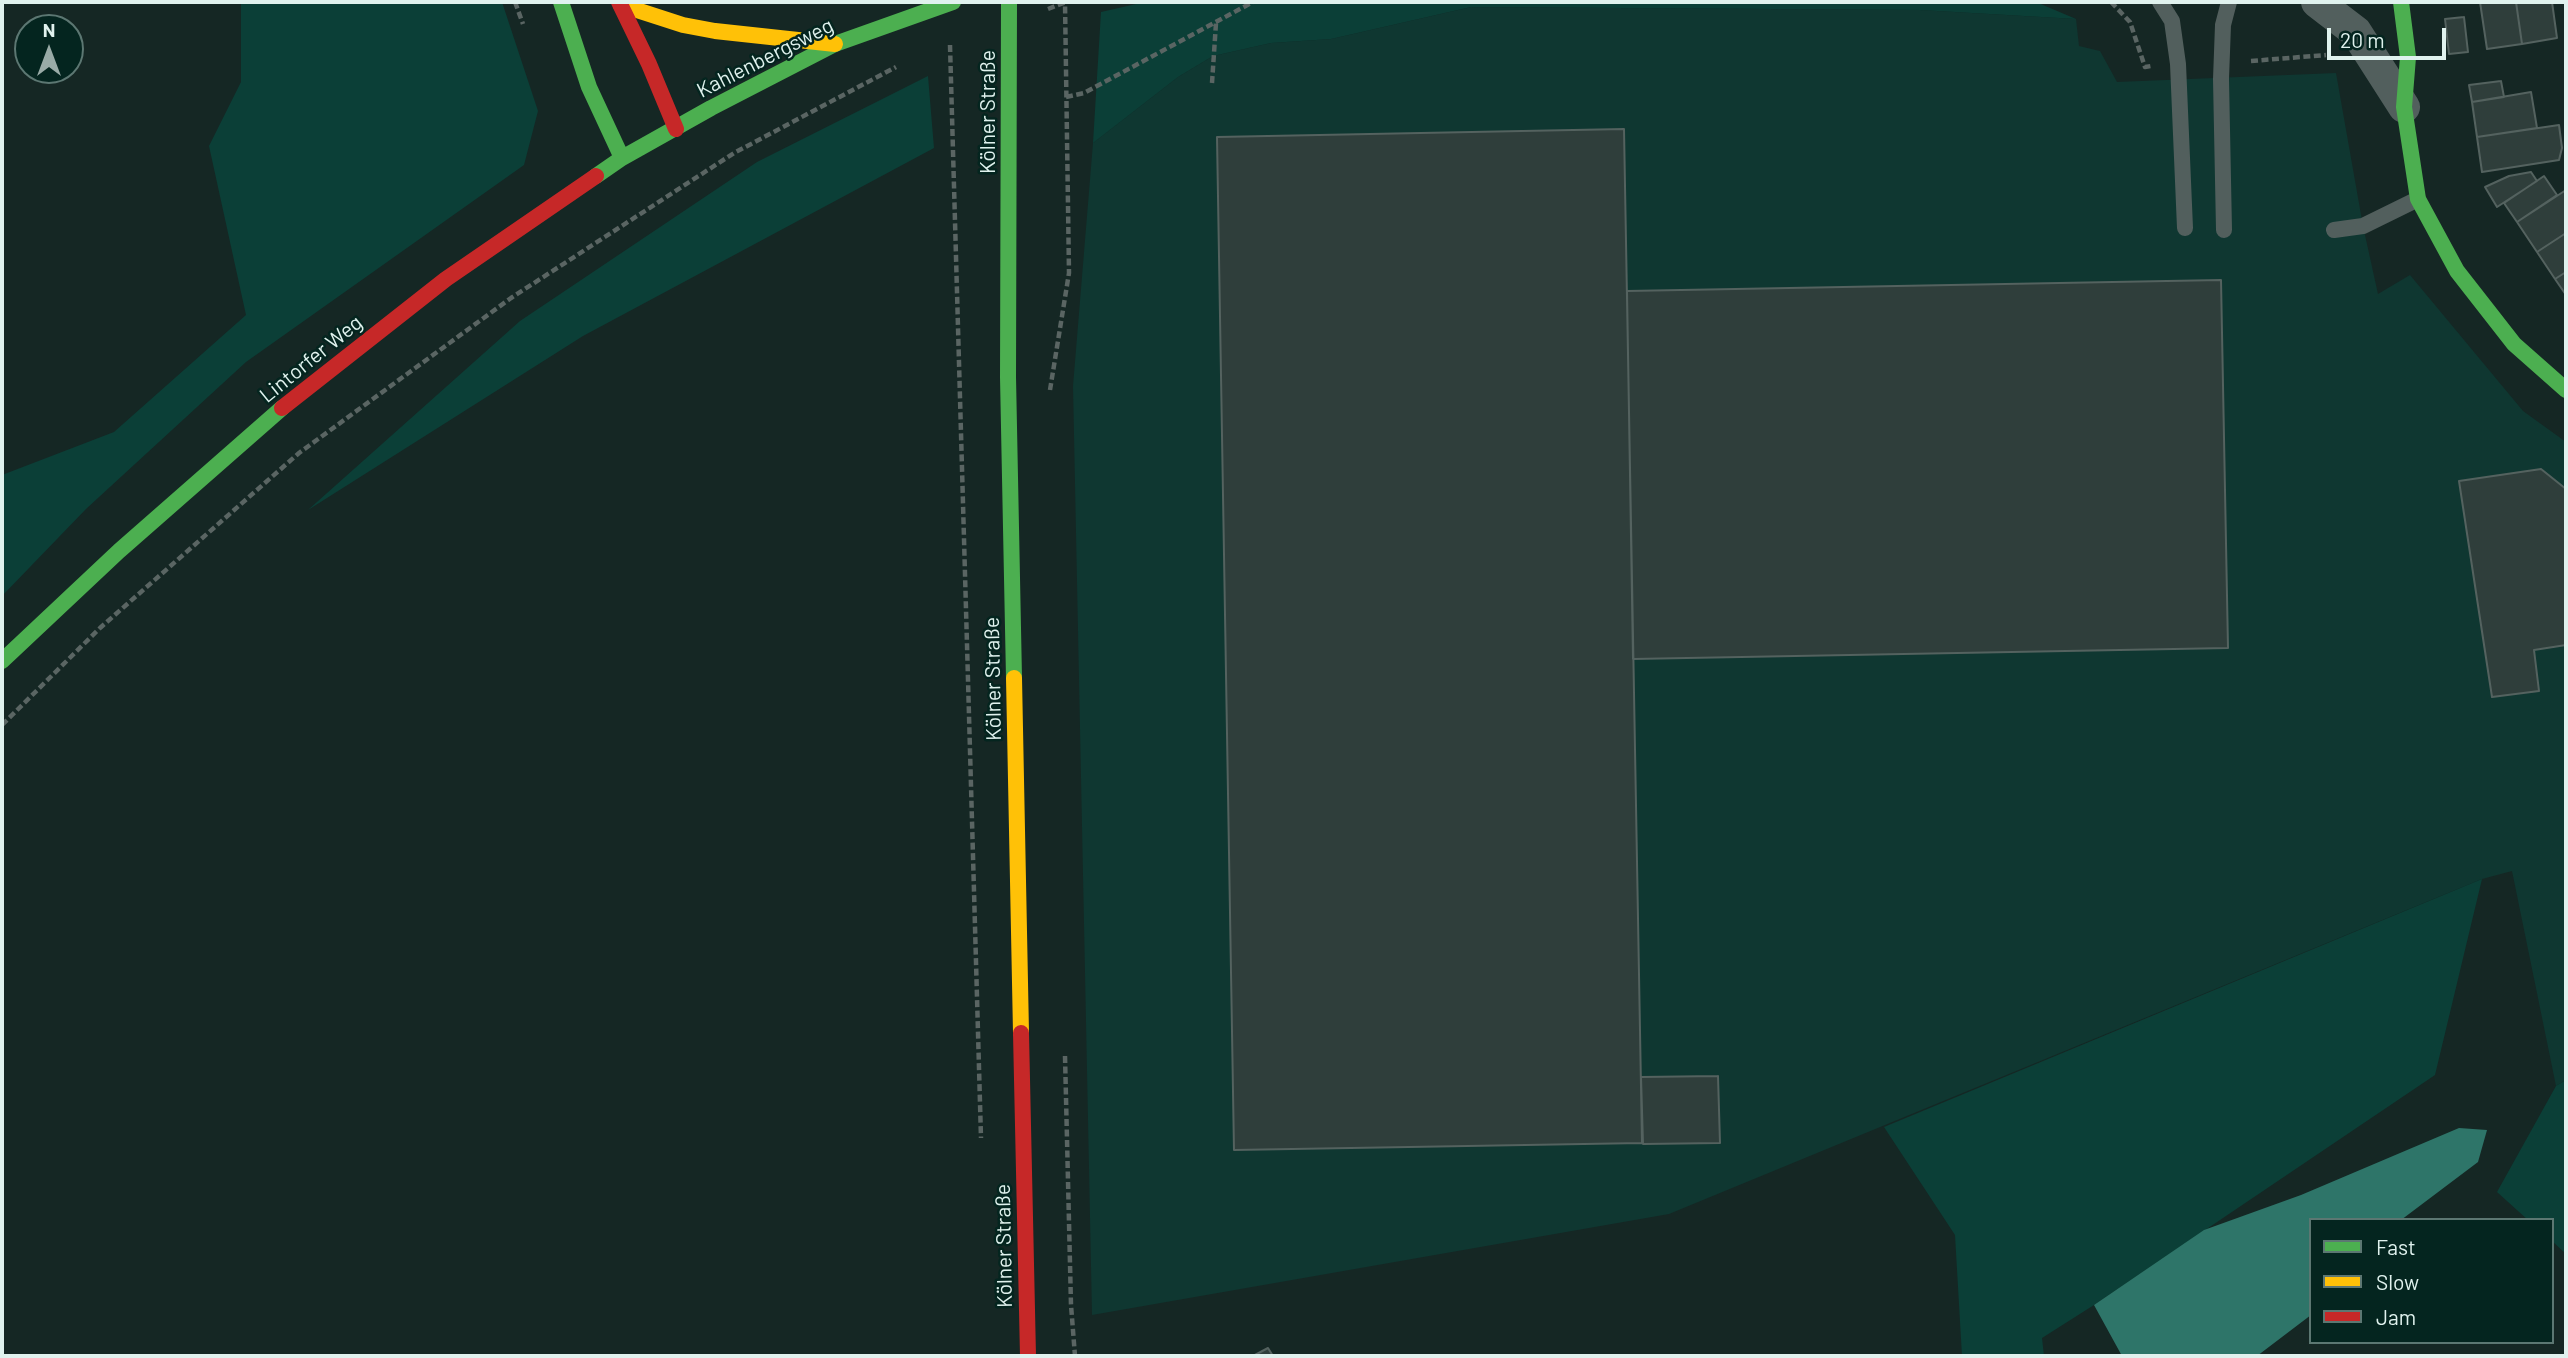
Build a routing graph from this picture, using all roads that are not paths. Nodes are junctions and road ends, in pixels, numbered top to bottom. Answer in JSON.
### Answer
{"nodes":[{"id":1,"x":561,"y":2,"type":"edge"},
{"id":2,"x":953,"y":2,"type":"edge"},
{"id":3,"x":1009,"y":2,"type":"edge"},
{"id":4,"x":2160,"y":2,"type":"edge"},
{"id":5,"x":2229,"y":2,"type":"edge"},
{"id":6,"x":2317,"y":2,"type":"edge"},
{"id":7,"x":2401,"y":2,"type":"edge"},
{"id":8,"x":620,"y":3,"type":"edge"},
{"id":9,"x":835,"y":44,"type":"junction"},
{"id":10,"x":2404,"y":107,"type":"junction"},
{"id":11,"x":676,"y":129,"type":"junction"},
{"id":12,"x":622,"y":158,"type":"junction"},
{"id":13,"x":2418,"y":199,"type":"junction"},
{"id":14,"x":2185,"y":228,"type":"dead end"},
{"id":15,"x":2224,"y":230,"type":"dead end"},
{"id":16,"x":2334,"y":230,"type":"dead end"},
{"id":17,"x":2566,"y":390,"type":"edge"},
{"id":18,"x":2,"y":661,"type":"edge"},
{"id":19,"x":1028,"y":1356,"type":"edge"}],
"edges":[{"from":1,"to":12,"type":"main road"},
{"from":2,"to":9,"type":"main road","name":"Kahlenbergsweg"},
{"from":3,"to":19,"type":"main road","name":"Kölner Straße"},
{"from":4,"to":14,"type":"lane"},
{"from":5,"to":15,"type":"lane"},
{"from":6,"to":10,"type":"street"},
{"from":7,"to":10,"type":"main road"},
{"from":8,"to":9,"type":"main road"},
{"from":8,"to":11,"type":"main road"},
{"from":9,"to":11,"type":"main road","name":"Kahlenbergsweg"},
{"from":10,"to":13,"type":"main road"},
{"from":11,"to":12,"type":"main road","name":"Lintorfer Weg"},
{"from":12,"to":18,"type":"main road","name":"Lintorfer Weg"},
{"from":13,"to":16,"type":"lane"},
{"from":13,"to":17,"type":"main road"}]}
